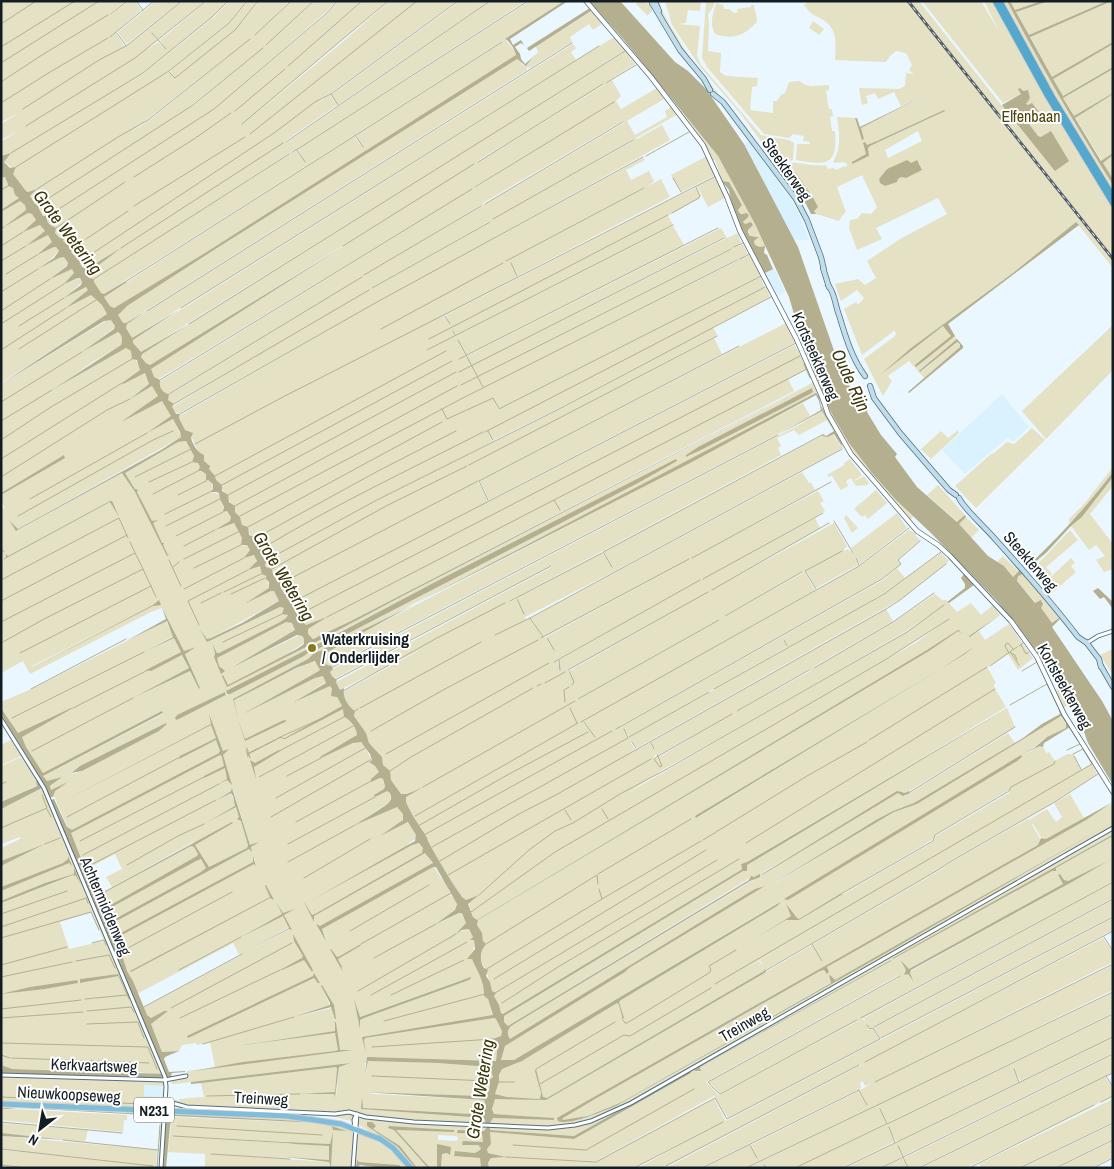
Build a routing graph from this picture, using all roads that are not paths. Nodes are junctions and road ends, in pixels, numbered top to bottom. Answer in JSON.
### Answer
{"nodes":[{"id":1,"x":586,"y":1,"type":"edge"},
{"id":2,"x":995,"y":1,"type":"edge"},
{"id":3,"x":1000,"y":1,"type":"edge"},
{"id":4,"x":653,"y":2,"type":"edge"},
{"id":5,"x":1113,"y":196,"type":"edge"},
{"id":6,"x":1113,"y":204,"type":"edge"},
{"id":7,"x":1113,"y":631,"type":"edge"},
{"id":8,"x":1087,"y":643,"type":"junction"},
{"id":9,"x":1113,"y":687,"type":"edge"},
{"id":10,"x":1,"y":719,"type":"edge"},
{"id":11,"x":1113,"y":792,"type":"edge"},
{"id":12,"x":1113,"y":828,"type":"edge"},
{"id":13,"x":1,"y":1075,"type":"edge"},
{"id":14,"x":186,"y":1076,"type":"dead end"},
{"id":15,"x":165,"y":1077,"type":"junction"},
{"id":16,"x":165,"y":1101,"type":"junction"},
{"id":17,"x":1,"y":1104,"type":"edge"},
{"id":18,"x":165,"y":1111,"type":"junction"},
{"id":19,"x":357,"y":1114,"type":"junction"},
{"id":20,"x":356,"y":1127,"type":"junction"},
{"id":21,"x":161,"y":1168,"type":"edge"},
{"id":22,"x":353,"y":1168,"type":"edge"},
{"id":23,"x":411,"y":1168,"type":"edge"}],
"edges":[{"from":1,"to":11,"type":"street","name":"Kortsteekterweg"},
{"from":2,"to":6,"type":"highway"},
{"from":3,"to":5,"type":"highway"},
{"from":4,"to":8,"type":"main road","name":"Steekterweg"},
{"from":7,"to":8,"type":"street"},
{"from":8,"to":9,"type":"main road","name":"Steekterweg"},
{"from":10,"to":15,"type":"street","name":"Achtermiddenweg"},
{"from":12,"to":19,"type":"street","name":"Treinweg"},
{"from":13,"to":15,"type":"street","name":"Kerkvaartsweg"},
{"from":14,"to":15,"type":"street","name":"Kerkvaartsweg"},
{"from":15,"to":16,"type":"street","name":"Achtermiddenweg"},
{"from":16,"to":18,"type":"street","name":"Achtermiddenweg"},
{"from":16,"to":19,"type":"street","name":"Treinweg"},
{"from":17,"to":18,"type":"main road","name":"Nieuwkoopseweg","number":"N231"},
{"from":18,"to":20,"type":"main road","name":"Nieuwkoopseweg","number":"N231"},
{"from":18,"to":21,"type":"street"},
{"from":19,"to":20,"type":"street"},
{"from":20,"to":22,"type":"street"},
{"from":20,"to":23,"type":"main road","name":"Nieuwkoopseweg","number":"N231"}]}
